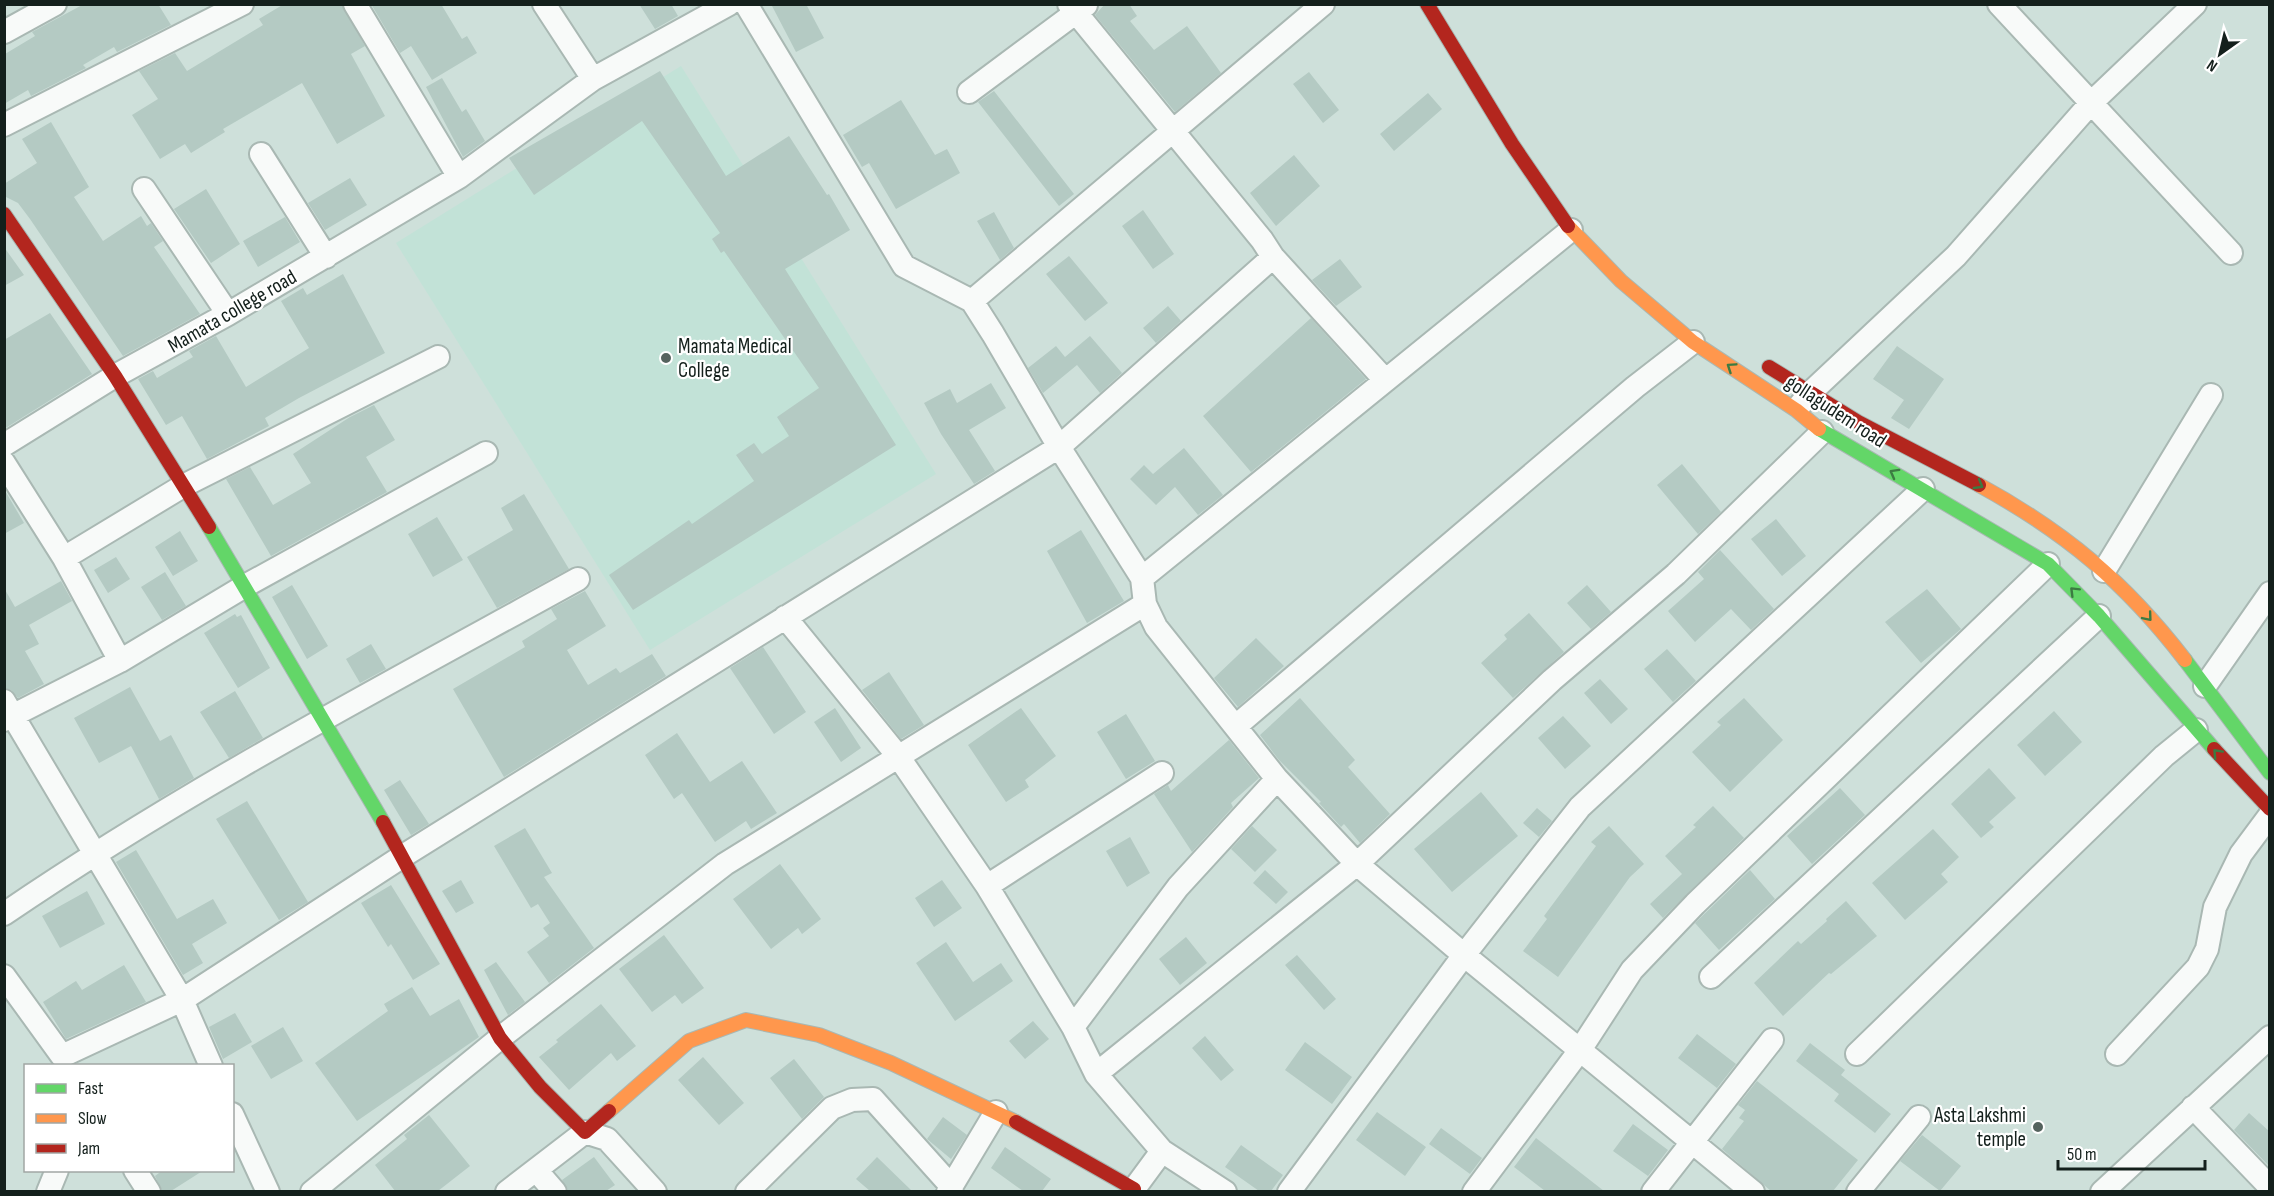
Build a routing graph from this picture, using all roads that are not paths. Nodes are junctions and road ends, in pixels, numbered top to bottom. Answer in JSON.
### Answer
{"nodes":[{"id":1,"x":55,"y":4,"type":"edge"},
{"id":2,"x":242,"y":4,"type":"edge"},
{"id":3,"x":355,"y":4,"type":"edge"},
{"id":4,"x":544,"y":4,"type":"edge"},
{"id":5,"x":729,"y":4,"type":"edge"},
{"id":6,"x":746,"y":4,"type":"edge"},
{"id":7,"x":1323,"y":4,"type":"edge"},
{"id":8,"x":1427,"y":4,"type":"edge"},
{"id":9,"x":1999,"y":4,"type":"edge"},
{"id":10,"x":2195,"y":4,"type":"edge"},
{"id":11,"x":1077,"y":8,"type":"edge"},
{"id":12,"x":4,"y":32,"type":"edge"},
{"id":13,"x":592,"y":79,"type":"junction"},
{"id":14,"x":969,"y":92,"type":"dead end"},
{"id":15,"x":2090,"y":104,"type":"junction"},
{"id":16,"x":4,"y":125,"type":"edge"},
{"id":17,"x":1172,"y":131,"type":"junction"},
{"id":18,"x":261,"y":154,"type":"dead end"},
{"id":19,"x":459,"y":177,"type":"junction"},
{"id":20,"x":144,"y":189,"type":"dead end"},
{"id":21,"x":4,"y":214,"type":"edge"},
{"id":22,"x":1571,"y":230,"type":"junction"},
{"id":23,"x":2231,"y":253,"type":"dead end"},
{"id":24,"x":326,"y":257,"type":"junction"},
{"id":25,"x":1273,"y":257,"type":"junction"},
{"id":26,"x":972,"y":302,"type":"junction"},
{"id":27,"x":228,"y":314,"type":"junction"},
{"id":28,"x":1693,"y":342,"type":"junction"},
{"id":29,"x":1752,"y":356,"type":"dead end"},
{"id":30,"x":438,"y":357,"type":"dead end"},
{"id":31,"x":115,"y":376,"type":"junction"},
{"id":32,"x":1384,"y":380,"type":"junction"},
{"id":33,"x":1810,"y":393,"type":"junction"},
{"id":34,"x":2211,"y":395,"type":"dead end"},
{"id":35,"x":1796,"y":410,"type":"junction"},
{"id":36,"x":1822,"y":432,"type":"junction"},
{"id":37,"x":4,"y":445,"type":"edge"},
{"id":38,"x":1059,"y":447,"type":"junction"},
{"id":39,"x":486,"y":453,"type":"dead end"},
{"id":40,"x":4,"y":463,"type":"edge"},
{"id":41,"x":183,"y":486,"type":"junction"},
{"id":42,"x":1923,"y":489,"type":"junction"},
{"id":43,"x":64,"y":558,"type":"junction"},
{"id":44,"x":2048,"y":564,"type":"junction"},
{"id":45,"x":2104,"y":571,"type":"junction"},
{"id":46,"x":1142,"y":578,"type":"junction"},
{"id":47,"x":578,"y":579,"type":"dead end"},
{"id":48,"x":245,"y":586,"type":"junction"},
{"id":49,"x":2270,"y":593,"type":"edge"},
{"id":50,"x":1145,"y":604,"type":"junction"},
{"id":51,"x":2099,"y":616,"type":"junction"},
{"id":52,"x":785,"y":617,"type":"junction"},
{"id":53,"x":120,"y":661,"type":"junction"},
{"id":54,"x":2205,"y":686,"type":"junction"},
{"id":55,"x":8,"y":712,"type":"edge"},
{"id":56,"x":321,"y":721,"type":"junction"},
{"id":57,"x":1236,"y":726,"type":"junction"},
{"id":58,"x":2196,"y":730,"type":"junction"},
{"id":59,"x":898,"y":756,"type":"junction"},
{"id":60,"x":1162,"y":772,"type":"dead end"},
{"id":61,"x":2270,"y":773,"type":"edge"},
{"id":62,"x":1277,"y":778,"type":"junction"},
{"id":63,"x":2270,"y":809,"type":"edge"},
{"id":64,"x":2270,"y":815,"type":"edge"},
{"id":65,"x":93,"y":854,"type":"junction"},
{"id":66,"x":403,"y":856,"type":"junction"},
{"id":67,"x":1357,"y":864,"type":"junction"},
{"id":68,"x":987,"y":886,"type":"junction"},
{"id":69,"x":4,"y":914,"type":"edge"},
{"id":70,"x":1464,"y":955,"type":"junction"},
{"id":71,"x":4,"y":976,"type":"edge"},
{"id":72,"x":1711,"y":977,"type":"dead end"},
{"id":73,"x":182,"y":1000,"type":"junction"},
{"id":74,"x":1073,"y":1027,"type":"junction"},
{"id":75,"x":2270,"y":1037,"type":"edge"},
{"id":76,"x":500,"y":1038,"type":"junction"},
{"id":77,"x":1772,"y":1040,"type":"dead end"},
{"id":78,"x":1580,"y":1050,"type":"junction"},
{"id":79,"x":1857,"y":1054,"type":"dead end"},
{"id":80,"x":2117,"y":1054,"type":"dead end"},
{"id":81,"x":65,"y":1060,"type":"edge"},
{"id":82,"x":211,"y":1064,"type":"edge"},
{"id":83,"x":1096,"y":1074,"type":"junction"},
{"id":84,"x":2193,"y":1107,"type":"junction"},
{"id":85,"x":996,"y":1112,"type":"junction"},
{"id":86,"x":1919,"y":1117,"type":"dead end"},
{"id":87,"x":234,"y":1118,"type":"edge"},
{"id":88,"x":585,"y":1132,"type":"junction"},
{"id":89,"x":1691,"y":1141,"type":"junction"},
{"id":90,"x":1161,"y":1151,"type":"junction"},
{"id":91,"x":536,"y":1170,"type":"junction"},
{"id":92,"x":56,"y":1172,"type":"edge"},
{"id":93,"x":136,"y":1172,"type":"edge"},
{"id":94,"x":2270,"y":1187,"type":"edge"},
{"id":95,"x":950,"y":1189,"type":"edge"},
{"id":96,"x":1132,"y":1190,"type":"edge"},
{"id":97,"x":48,"y":1191,"type":"edge"},
{"id":98,"x":149,"y":1191,"type":"edge"},
{"id":99,"x":268,"y":1191,"type":"edge"},
{"id":100,"x":312,"y":1191,"type":"edge"},
{"id":101,"x":507,"y":1191,"type":"edge"},
{"id":102,"x":555,"y":1191,"type":"edge"},
{"id":103,"x":655,"y":1191,"type":"edge"},
{"id":104,"x":747,"y":1191,"type":"edge"},
{"id":105,"x":1225,"y":1191,"type":"edge"},
{"id":106,"x":1289,"y":1191,"type":"edge"},
{"id":107,"x":1474,"y":1191,"type":"edge"},
{"id":108,"x":1653,"y":1191,"type":"edge"},
{"id":109,"x":1753,"y":1191,"type":"edge"},
{"id":110,"x":1858,"y":1191,"type":"edge"},
{"id":111,"x":2102,"y":1191,"type":"edge"}],
"edges":[{"from":1,"to":12,"type":"street"},
{"from":2,"to":16,"type":"street"},
{"from":3,"to":19,"type":"street"},
{"from":4,"to":13,"type":"street"},
{"from":5,"to":13,"type":"street","name":"Mamata college road"},
{"from":6,"to":26,"type":"street"},
{"from":7,"to":17,"type":"street"},
{"from":8,"to":22,"type":"street","name":"gollagudem road"},
{"from":9,"to":15,"type":"street"},
{"from":10,"to":15,"type":"street"},
{"from":11,"to":14,"type":"street"},
{"from":11,"to":17,"type":"street"},
{"from":13,"to":19,"type":"street","name":"Mamata college road"},
{"from":15,"to":23,"type":"street"},
{"from":15,"to":33,"type":"street"},
{"from":17,"to":25,"type":"street"},
{"from":17,"to":26,"type":"street"},
{"from":18,"to":24,"type":"street"},
{"from":19,"to":24,"type":"street","name":"Mamata college road"},
{"from":20,"to":27,"type":"street"},
{"from":21,"to":31,"type":"street"},
{"from":22,"to":28,"type":"street","name":"gollagudem road"},
{"from":22,"to":32,"type":"street"},
{"from":24,"to":27,"type":"street","name":"Mamata college road"},
{"from":25,"to":32,"type":"street"},
{"from":25,"to":38,"type":"street"},
{"from":26,"to":38,"type":"street"},
{"from":27,"to":31,"type":"street","name":"Mamata college road"},
{"from":35,"to":28,"type":"street","name":"gollagudem road","one_way":true},
{"from":28,"to":57,"type":"street"},
{"from":29,"to":33,"type":"street","name":"gollagudem road"},
{"from":30,"to":41,"type":"street"},
{"from":31,"to":37,"type":"street","name":"Mamata college road"},
{"from":31,"to":41,"type":"street"},
{"from":32,"to":46,"type":"street"},
{"from":33,"to":35,"type":"street"},
{"from":33,"to":45,"type":"street","name":"gollagudem road","one_way":true},
{"from":34,"to":45,"type":"street"},
{"from":35,"to":36,"type":"street","name":"gollagudem road"},
{"from":42,"to":36,"type":"street","name":"gollagudem road","one_way":true},
{"from":36,"to":67,"type":"street"},
{"from":38,"to":46,"type":"street"},
{"from":38,"to":52,"type":"street"},
{"from":39,"to":48,"type":"street"},
{"from":40,"to":43,"type":"street"},
{"from":41,"to":43,"type":"street"},
{"from":41,"to":48,"type":"street"},
{"from":42,"to":44,"type":"street","name":"gollagudem road"},
{"from":42,"to":70,"type":"street"},
{"from":43,"to":53,"type":"street"},
{"from":51,"to":44,"type":"street","name":"gollagudem road","one_way":true},
{"from":44,"to":78,"type":"street"},
{"from":45,"to":54,"type":"street","name":"gollagudem road","one_way":true},
{"from":46,"to":50,"type":"street"},
{"from":47,"to":56,"type":"street"},
{"from":48,"to":53,"type":"street"},
{"from":48,"to":56,"type":"street"},
{"from":49,"to":54,"type":"street"},
{"from":50,"to":57,"type":"street"},
{"from":50,"to":59,"type":"street"},
{"from":51,"to":58,"type":"street","name":"gollagudem road"},
{"from":51,"to":72,"type":"street"},
{"from":52,"to":59,"type":"street"},
{"from":52,"to":66,"type":"street"},
{"from":53,"to":55,"type":"street"},
{"from":54,"to":61,"type":"street","name":"gollagudem road"},
{"from":55,"to":65,"type":"street"},
{"from":56,"to":65,"type":"street"},
{"from":56,"to":66,"type":"street"},
{"from":57,"to":62,"type":"street"},
{"from":63,"to":58,"type":"street","name":"gollagudem road","one_way":true},
{"from":58,"to":79,"type":"street"},
{"from":59,"to":68,"type":"street"},
{"from":59,"to":76,"type":"street"},
{"from":60,"to":68,"type":"street"},
{"from":62,"to":67,"type":"street"},
{"from":62,"to":74,"type":"street"},
{"from":64,"to":80,"type":"street"},
{"from":65,"to":69,"type":"street"},
{"from":65,"to":73,"type":"street"},
{"from":66,"to":73,"type":"street"},
{"from":66,"to":76,"type":"street"},
{"from":67,"to":70,"type":"street"},
{"from":67,"to":83,"type":"street"},
{"from":68,"to":74,"type":"street"},
{"from":70,"to":78,"type":"street"},
{"from":70,"to":106,"type":"street"},
{"from":71,"to":81,"type":"street"},
{"from":73,"to":81,"type":"street"},
{"from":73,"to":82,"type":"street"},
{"from":74,"to":83,"type":"street"},
{"from":75,"to":84,"type":"street"},
{"from":76,"to":88,"type":"street"},
{"from":76,"to":100,"type":"street"},
{"from":77,"to":89,"type":"street"},
{"from":78,"to":89,"type":"street"},
{"from":78,"to":107,"type":"street"},
{"from":83,"to":90,"type":"street"},
{"from":84,"to":94,"type":"street"},
{"from":84,"to":111,"type":"street"},
{"from":85,"to":88,"type":"street"},
{"from":85,"to":95,"type":"street"},
{"from":85,"to":96,"type":"street"},
{"from":86,"to":110,"type":"street"},
{"from":87,"to":99,"type":"street"},
{"from":88,"to":91,"type":"street"},
{"from":88,"to":103,"type":"street"},
{"from":89,"to":108,"type":"street"},
{"from":89,"to":109,"type":"street"},
{"from":90,"to":96,"type":"street"},
{"from":90,"to":105,"type":"street"},
{"from":91,"to":101,"type":"street"},
{"from":91,"to":102,"type":"street"},
{"from":92,"to":97,"type":"street"},
{"from":93,"to":98,"type":"street"},
{"from":95,"to":104,"type":"street"}]}
